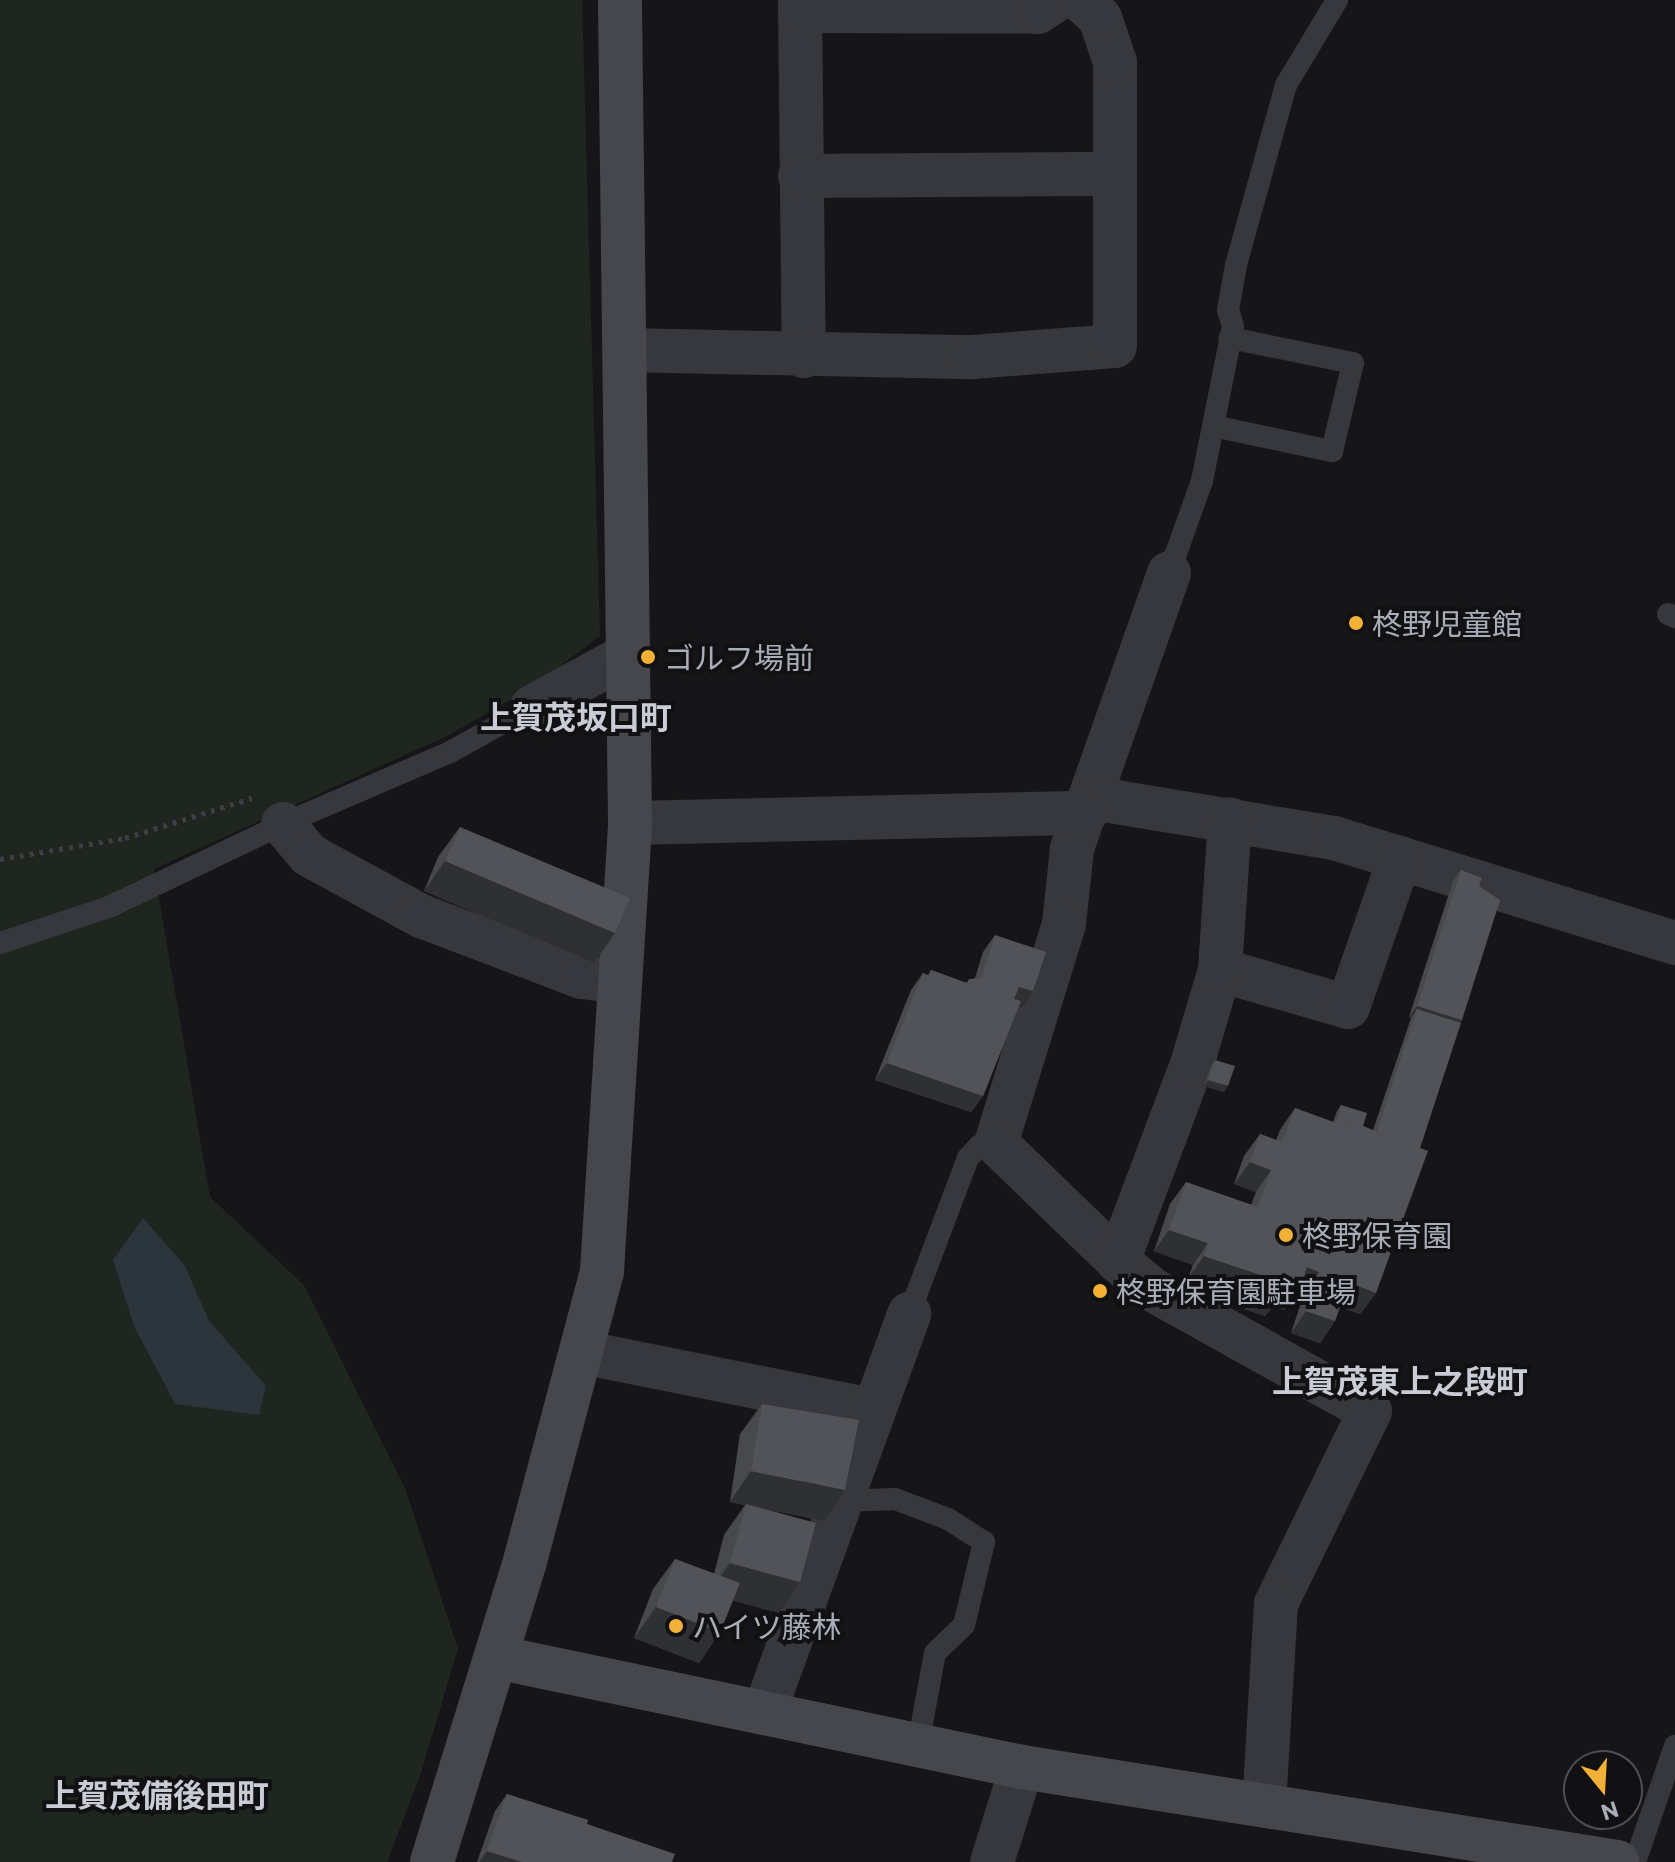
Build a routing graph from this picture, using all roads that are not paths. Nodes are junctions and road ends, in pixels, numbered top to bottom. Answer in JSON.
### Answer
{"nodes":[{"id":1,"x":620,"y":0,"type":"edge"},
{"id":2,"x":1056,"y":0,"type":"edge"},
{"id":3,"x":1081,"y":0,"type":"edge"},
{"id":4,"x":1337,"y":0,"type":"edge"},
{"id":5,"x":800,"y":6,"type":"edge"},
{"id":6,"x":1115,"y":174,"type":"junction"},
{"id":7,"x":800,"y":176,"type":"junction"},
{"id":8,"x":1230,"y":338,"type":"junction"},
{"id":9,"x":625,"y":350,"type":"junction"},
{"id":10,"x":804,"y":356,"type":"junction"},
{"id":11,"x":1213,"y":426,"type":"junction"},
{"id":12,"x":1169,"y":573,"type":"joint"},
{"id":13,"x":629,"y":654,"type":"junction"},
{"id":14,"x":532,"y":707,"type":"joint"},
{"id":15,"x":1089,"y":806,"type":"junction"},
{"id":16,"x":1230,"y":819,"type":"junction"},
{"id":17,"x":630,"y":823,"type":"junction"},
{"id":18,"x":283,"y":824,"type":"junction"},
{"id":19,"x":1400,"y":858,"type":"junction"},
{"id":20,"x":0,"y":943,"type":"edge"},
{"id":21,"x":1675,"y":943,"type":"edge"},
{"id":22,"x":1220,"y":970,"type":"junction"},
{"id":23,"x":620,"y":982,"type":"junction"},
{"id":24,"x":996,"y":1143,"type":"junction"},
{"id":25,"x":1118,"y":1261,"type":"junction"},
{"id":26,"x":909,"y":1314,"type":"joint"},
{"id":27,"x":581,"y":1352,"type":"junction"},
{"id":28,"x":872,"y":1410,"type":"junction"},
{"id":29,"x":840,"y":1501,"type":"junction"},
{"id":30,"x":496,"y":1657,"type":"junction"},
{"id":31,"x":764,"y":1713,"type":"junction"},
{"id":32,"x":918,"y":1745,"type":"junction"},
{"id":33,"x":1675,"y":1746,"type":"edge"},
{"id":34,"x":1022,"y":1767,"type":"junction"},
{"id":35,"x":1264,"y":1806,"type":"junction"},
{"id":36,"x":1447,"y":1848,"type":"edge"},
{"id":37,"x":432,"y":1862,"type":"edge"},
{"id":38,"x":992,"y":1862,"type":"edge"},
{"id":39,"x":1613,"y":1862,"type":"edge"},
{"id":40,"x":1635,"y":1862,"type":"edge"}],
"edges":[{"from":1,"to":9,"type":"street"},
{"from":2,"to":5,"type":"street"},
{"from":3,"to":6,"type":"street"},
{"from":4,"to":8,"type":"lane"},
{"from":5,"to":7,"type":"street"},
{"from":6,"to":7,"type":"street"},
{"from":6,"to":10,"type":"street"},
{"from":7,"to":10,"type":"street"},
{"from":8,"to":11,"type":"lane"},
{"from":8,"to":11,"type":"lane"},
{"from":9,"to":10,"type":"street"},
{"from":9,"to":13,"type":"street"},
{"from":11,"to":12,"type":"lane"},
{"from":12,"to":15,"type":"street"},
{"from":13,"to":14,"type":"street"},
{"from":13,"to":17,"type":"street"},
{"from":14,"to":18,"type":"lane"},
{"from":15,"to":16,"type":"street"},
{"from":15,"to":17,"type":"street"},
{"from":15,"to":24,"type":"street"},
{"from":16,"to":19,"type":"street"},
{"from":16,"to":22,"type":"street"},
{"from":17,"to":23,"type":"street"},
{"from":18,"to":20,"type":"lane"},
{"from":18,"to":23,"type":"street"},
{"from":19,"to":21,"type":"street"},
{"from":19,"to":22,"type":"street"},
{"from":22,"to":25,"type":"street"},
{"from":23,"to":27,"type":"street"},
{"from":24,"to":25,"type":"street"},
{"from":24,"to":26,"type":"lane"},
{"from":25,"to":35,"type":"street"},
{"from":26,"to":28,"type":"street"},
{"from":27,"to":28,"type":"street"},
{"from":27,"to":30,"type":"street"},
{"from":28,"to":29,"type":"street"},
{"from":29,"to":31,"type":"street"},
{"from":29,"to":32,"type":"lane"},
{"from":30,"to":31,"type":"street"},
{"from":30,"to":37,"type":"street"},
{"from":31,"to":32,"type":"street"},
{"from":32,"to":34,"type":"street"},
{"from":33,"to":40,"type":"lane"},
{"from":34,"to":35,"type":"street"},
{"from":34,"to":38,"type":"street"},
{"from":35,"to":36,"type":"street"},
{"from":36,"to":39,"type":"street"}]}
